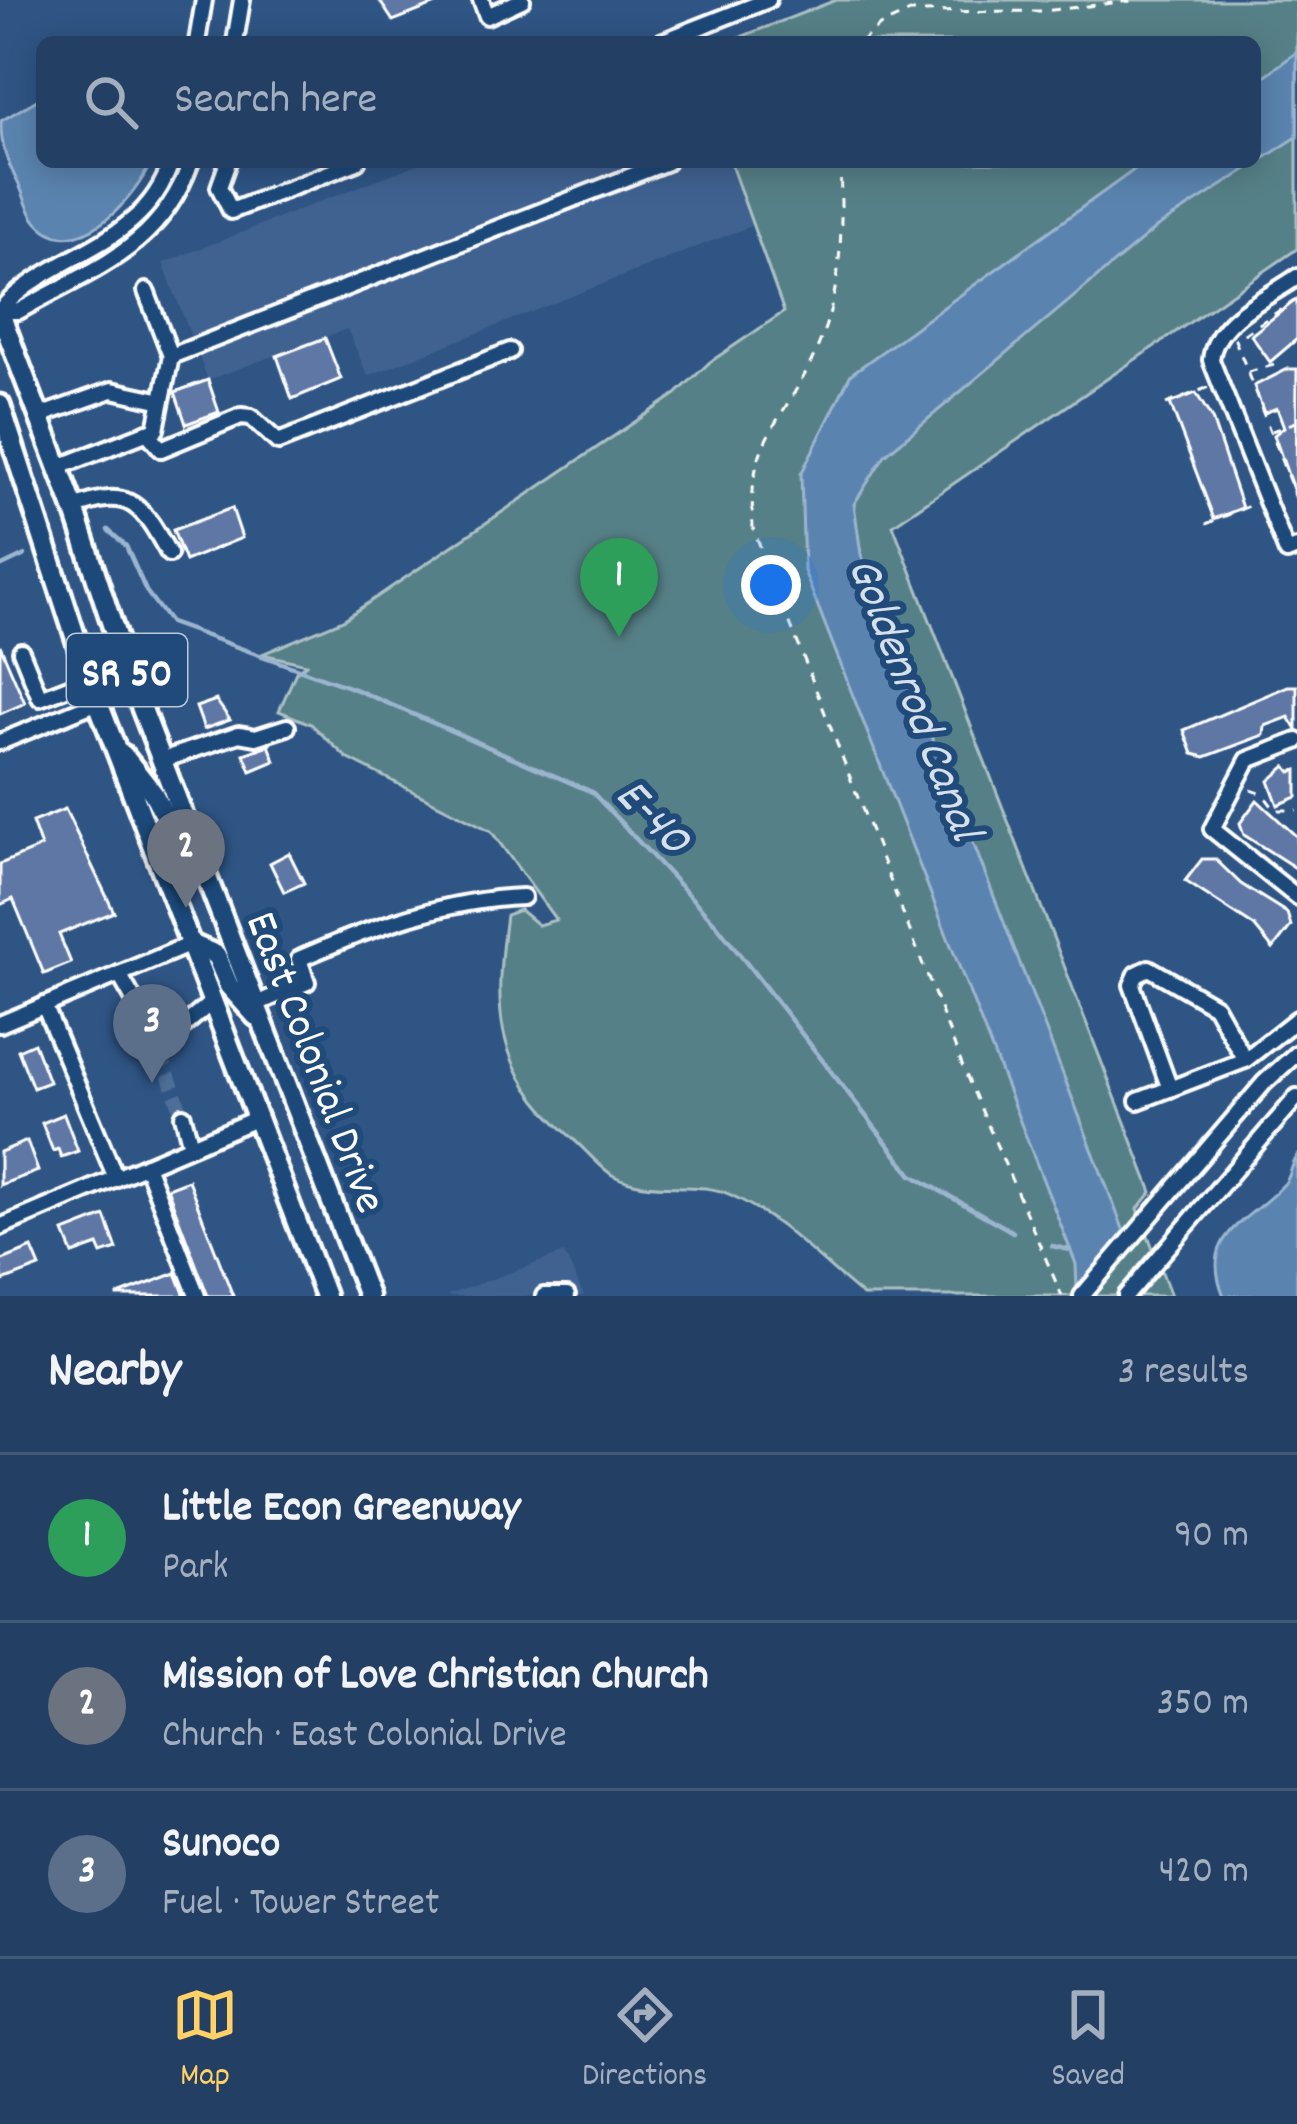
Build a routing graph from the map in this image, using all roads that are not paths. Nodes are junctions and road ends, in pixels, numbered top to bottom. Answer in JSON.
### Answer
{"nodes":[{"id":1,"x":204,"y":0,"type":"edge"},
{"id":2,"x":242,"y":0,"type":"edge"},
{"id":3,"x":481,"y":0,"type":"edge"},
{"id":4,"x":522,"y":0,"type":"edge"},
{"id":5,"x":768,"y":0,"type":"edge"},
{"id":6,"x":198,"y":36,"type":"edge"},
{"id":7,"x":236,"y":36,"type":"edge"},
{"id":8,"x":676,"y":36,"type":"edge"},
{"id":9,"x":167,"y":168,"type":"edge"},
{"id":10,"x":187,"y":168,"type":"edge"},
{"id":11,"x":226,"y":168,"type":"edge"},
{"id":12,"x":342,"y":168,"type":"edge"},
{"id":13,"x":653,"y":168,"type":"edge"},
{"id":14,"x":1297,"y":278,"type":"edge"},
{"id":15,"x":146,"y":291,"type":"dead end"},
{"id":16,"x":0,"y":311,"type":"edge"},
{"id":17,"x":509,"y":351,"type":"dead end"},
{"id":18,"x":171,"y":356,"type":"junction"},
{"id":19,"x":158,"y":400,"type":"junction"},
{"id":20,"x":39,"y":416,"type":"junction"},
{"id":21,"x":2,"y":418,"type":"edge"},
{"id":22,"x":147,"y":432,"type":"junction"},
{"id":23,"x":58,"y":467,"type":"junction"},
{"id":24,"x":74,"y":508,"type":"junction"},
{"id":25,"x":1297,"y":548,"type":"edge"},
{"id":26,"x":169,"y":554,"type":"dead end"},
{"id":27,"x":21,"y":651,"type":"dead end"},
{"id":28,"x":89,"y":679,"type":"junction"},
{"id":29,"x":98,"y":702,"type":"junction"},
{"id":30,"x":287,"y":727,"type":"dead end"},
{"id":31,"x":1297,"y":741,"type":"edge"},
{"id":32,"x":0,"y":742,"type":"edge"},
{"id":33,"x":113,"y":742,"type":"junction"},
{"id":34,"x":162,"y":760,"type":"junction"},
{"id":35,"x":188,"y":828,"type":"junction"},
{"id":36,"x":523,"y":897,"type":"dead end"},
{"id":37,"x":1297,"y":897,"type":"edge"},
{"id":38,"x":191,"y":944,"type":"junction"},
{"id":39,"x":119,"y":974,"type":"junction"},
{"id":40,"x":213,"y":1000,"type":"junction"},
{"id":41,"x":256,"y":1004,"type":"junction"},
{"id":42,"x":44,"y":1005,"type":"junction"},
{"id":43,"x":1297,"y":1019,"type":"edge"},
{"id":44,"x":0,"y":1024,"type":"edge"},
{"id":45,"x":263,"y":1024,"type":"junction"},
{"id":46,"x":1297,"y":1053,"type":"edge"},
{"id":47,"x":1245,"y":1060,"type":"junction"},
{"id":48,"x":1170,"y":1089,"type":"junction"},
{"id":49,"x":1297,"y":1096,"type":"edge"},
{"id":50,"x":1138,"y":1101,"type":"dead end"},
{"id":51,"x":183,"y":1116,"type":"tunnel mouth"},
{"id":52,"x":258,"y":1118,"type":"junction"},
{"id":53,"x":191,"y":1147,"type":"junction"},
{"id":54,"x":146,"y":1165,"type":"junction"},
{"id":55,"x":116,"y":1178,"type":"junction"},
{"id":56,"x":0,"y":1227,"type":"edge"},
{"id":57,"x":318,"y":1294,"type":"edge"},
{"id":58,"x":197,"y":1296,"type":"edge"},
{"id":59,"x":368,"y":1296,"type":"edge"},
{"id":60,"x":544,"y":1296,"type":"edge"},
{"id":61,"x":567,"y":1296,"type":"edge"},
{"id":62,"x":1082,"y":1296,"type":"edge"},
{"id":63,"x":1126,"y":1296,"type":"edge"}],
"edges":[{"from":1,"to":6,"type":"street"},
{"from":2,"to":7,"type":"street"},
{"from":3,"to":4,"type":"street"},
{"from":5,"to":8,"type":"street"},
{"from":9,"to":16,"type":"street"},
{"from":10,"to":16,"type":"street"},
{"from":11,"to":12,"type":"street"},
{"from":13,"to":18,"type":"street"},
{"from":14,"to":25,"type":"street"},
{"from":15,"to":18,"type":"street"},
{"from":16,"to":20,"type":"highway","name":"East Colonial Drive","number":"SR 50"},
{"from":17,"to":22,"type":"street"},
{"from":18,"to":19,"type":"street"},
{"from":19,"to":20,"type":"street"},
{"from":19,"to":22,"type":"street"},
{"from":20,"to":23,"type":"highway","name":"East Colonial Drive","number":"SR 50"},
{"from":21,"to":28,"type":"highway","name":"East Colonial Drive","number":"SR 50"},
{"from":22,"to":23,"type":"street"},
{"from":23,"to":24,"type":"highway","name":"East Colonial Drive","number":"SR 50"},
{"from":24,"to":26,"type":"street"},
{"from":24,"to":34,"type":"highway","name":"East Colonial Drive","number":"SR 50"},
{"from":27,"to":28,"type":"street"},
{"from":28,"to":29,"type":"highway","name":"East Colonial Drive","number":"SR 50"},
{"from":29,"to":32,"type":"street"},
{"from":29,"to":33,"type":"highway","name":"East Colonial Drive","number":"SR 50"},
{"from":30,"to":34,"type":"street"},
{"from":31,"to":37,"type":"street"},
{"from":33,"to":35,"type":"highway"},
{"from":33,"to":38,"type":"highway","name":"East Colonial Drive","number":"SR 50"},
{"from":34,"to":35,"type":"highway","name":"East Colonial Drive","number":"SR 50"},
{"from":35,"to":41,"type":"highway","name":"East Colonial Drive","number":"SR 50"},
{"from":36,"to":41,"type":"street"},
{"from":38,"to":39,"type":"street"},
{"from":38,"to":40,"type":"highway","name":"East Colonial Drive","number":"SR 50"},
{"from":38,"to":45,"type":"highway"},
{"from":39,"to":40,"type":"street"},
{"from":39,"to":42,"type":"street"},
{"from":40,"to":52,"type":"highway","name":"East Colonial Drive","number":"SR 50"},
{"from":41,"to":45,"type":"highway","name":"East Colonial Drive","number":"SR 50"},
{"from":42,"to":44,"type":"street"},
{"from":42,"to":55,"type":"street"},
{"from":43,"to":47,"type":"street"},
{"from":45,"to":59,"type":"highway","name":"East Colonial Drive","number":"SR 50"},
{"from":46,"to":62,"type":"street"},
{"from":47,"to":48,"type":"street"},
{"from":47,"to":48,"type":"street"},
{"from":48,"to":50,"type":"street"},
{"from":49,"to":63,"type":"street"},
{"from":51,"to":53,"type":"street"},
{"from":52,"to":53,"type":"street"},
{"from":52,"to":57,"type":"highway","name":"East Colonial Drive","number":"SR 50"},
{"from":53,"to":54,"type":"street"},
{"from":54,"to":55,"type":"street"},
{"from":54,"to":58,"type":"street"},
{"from":55,"to":56,"type":"street"},
{"from":60,"to":61,"type":"street"}]}
